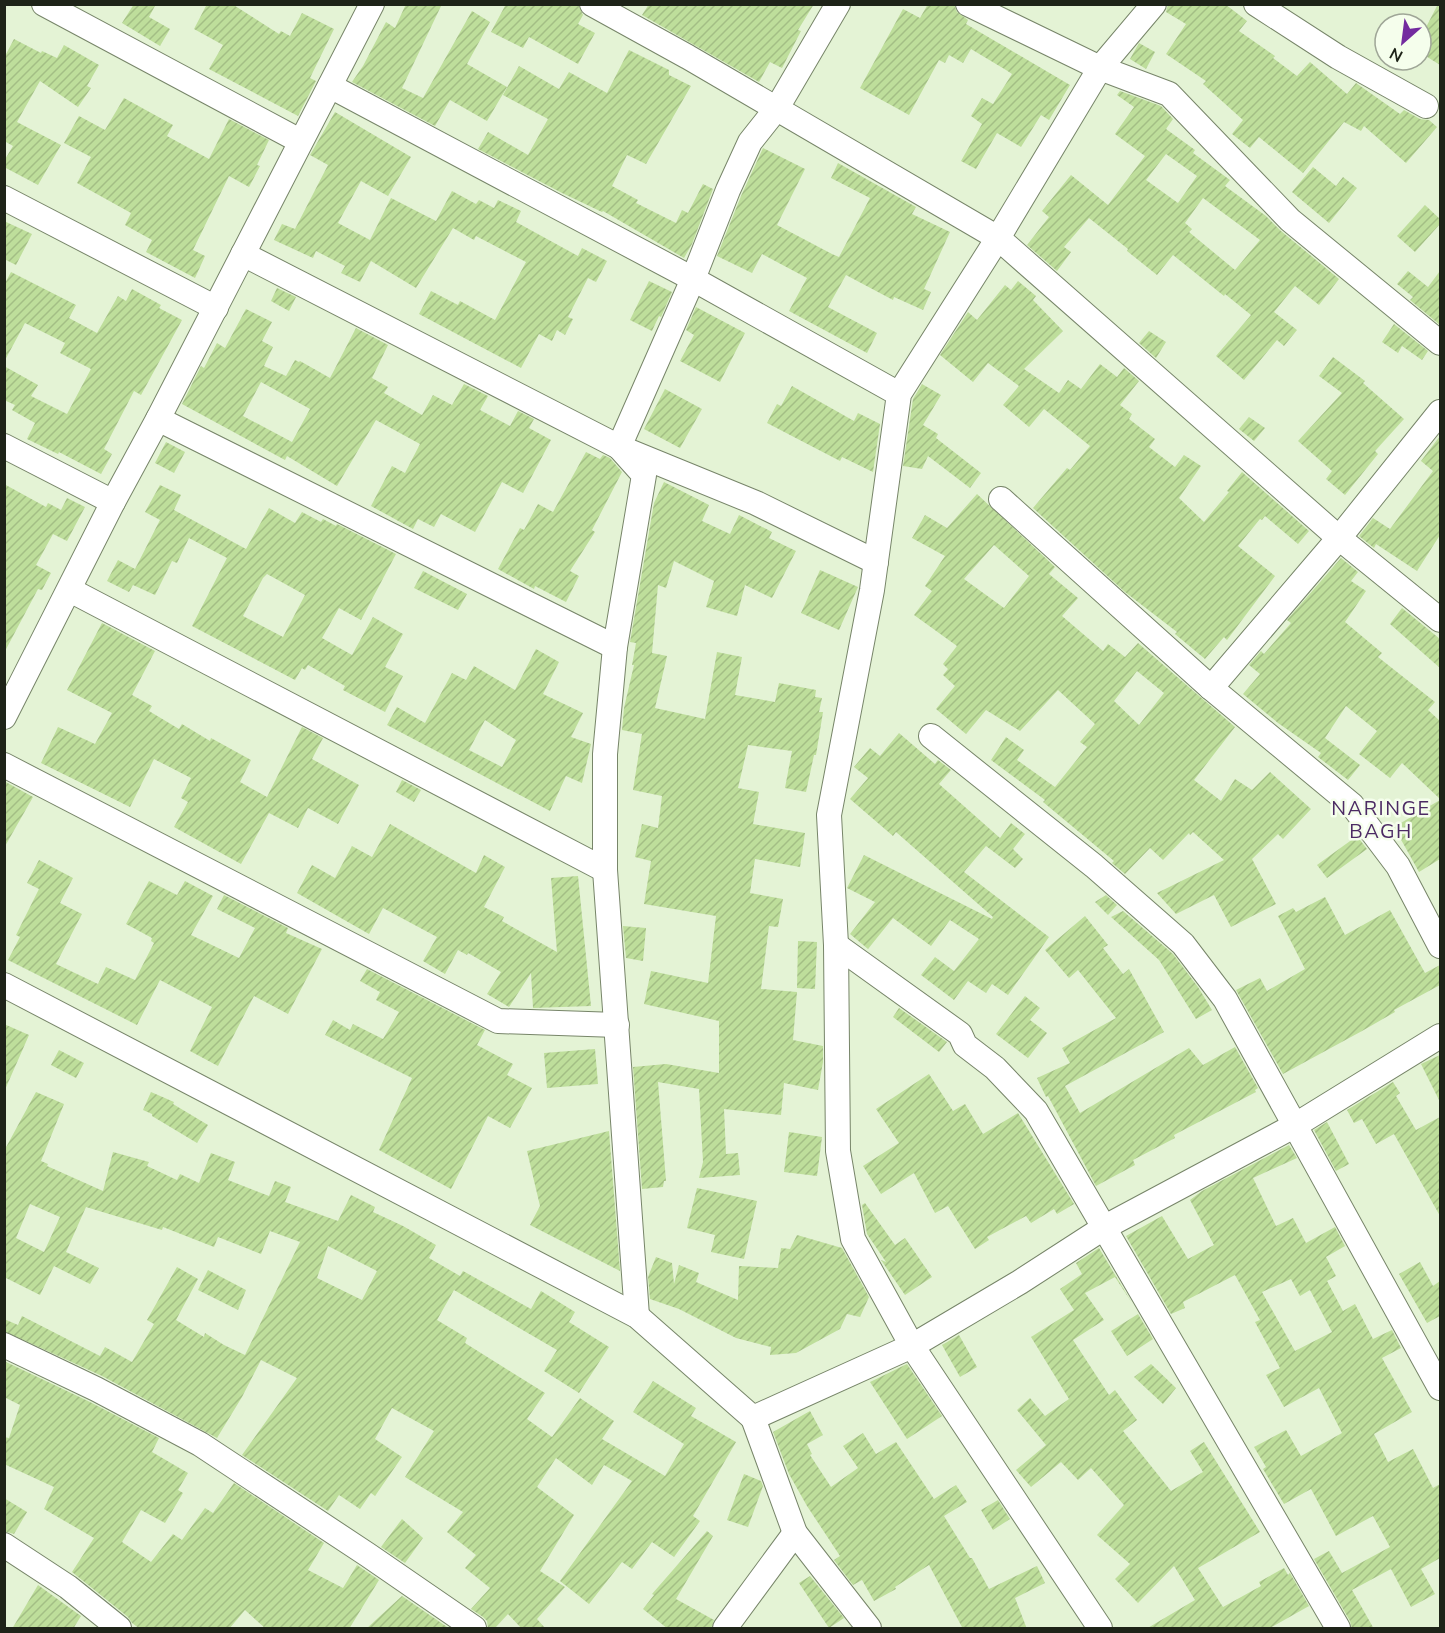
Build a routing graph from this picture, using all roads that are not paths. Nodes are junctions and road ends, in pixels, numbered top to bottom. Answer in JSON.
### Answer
{"nodes":[{"id":1,"x":44,"y":4,"type":"edge"},
{"id":2,"x":372,"y":4,"type":"edge"},
{"id":3,"x":592,"y":4,"type":"edge"},
{"id":4,"x":838,"y":4,"type":"edge"},
{"id":5,"x":968,"y":4,"type":"edge"},
{"id":6,"x":1154,"y":4,"type":"edge"},
{"id":7,"x":1256,"y":4,"type":"edge"},
{"id":8,"x":1100,"y":68,"type":"junction"},
{"id":9,"x":330,"y":86,"type":"junction"},
{"id":10,"x":1426,"y":106,"type":"dead end"},
{"id":11,"x":777,"y":108,"type":"junction"},
{"id":12,"x":300,"y":141,"type":"junction"},
{"id":13,"x":4,"y":198,"type":"edge"},
{"id":14,"x":998,"y":238,"type":"junction"},
{"id":15,"x":243,"y":254,"type":"junction"},
{"id":16,"x":693,"y":279,"type":"junction"},
{"id":17,"x":216,"y":308,"type":"junction"},
{"id":18,"x":1440,"y":343,"type":"edge"},
{"id":19,"x":899,"y":394,"type":"junction"},
{"id":20,"x":1440,"y":412,"type":"edge"},
{"id":21,"x":158,"y":420,"type":"junction"},
{"id":22,"x":4,"y":446,"type":"edge"},
{"id":23,"x":619,"y":447,"type":"junction"},
{"id":24,"x":1001,"y":499,"type":"dead end"},
{"id":25,"x":113,"y":502,"type":"junction"},
{"id":26,"x":1339,"y":538,"type":"junction"},
{"id":27,"x":876,"y":562,"type":"junction"},
{"id":28,"x":70,"y":590,"type":"junction"},
{"id":29,"x":1440,"y":620,"type":"edge"},
{"id":30,"x":615,"y":647,"type":"junction"},
{"id":31,"x":1211,"y":688,"type":"junction"},
{"id":32,"x":7,"y":706,"type":"edge"},
{"id":33,"x":931,"y":736,"type":"dead end"},
{"id":34,"x":4,"y":765,"type":"edge"},
{"id":35,"x":605,"y":870,"type":"junction"},
{"id":36,"x":836,"y":945,"type":"junction"},
{"id":37,"x":1440,"y":946,"type":"edge"},
{"id":38,"x":4,"y":985,"type":"edge"},
{"id":39,"x":617,"y":1025,"type":"junction"},
{"id":40,"x":1440,"y":1036,"type":"edge"},
{"id":41,"x":1294,"y":1126,"type":"junction"},
{"id":42,"x":1105,"y":1227,"type":"junction"},
{"id":43,"x":637,"y":1316,"type":"junction"},
{"id":44,"x":4,"y":1345,"type":"edge"},
{"id":45,"x":912,"y":1346,"type":"junction"},
{"id":46,"x":1440,"y":1388,"type":"edge"},
{"id":47,"x":753,"y":1418,"type":"junction"},
{"id":48,"x":795,"y":1533,"type":"junction"},
{"id":49,"x":4,"y":1545,"type":"edge"},
{"id":50,"x":119,"y":1629,"type":"edge"},
{"id":51,"x":474,"y":1629,"type":"edge"},
{"id":52,"x":725,"y":1629,"type":"edge"},
{"id":53,"x":869,"y":1629,"type":"edge"},
{"id":54,"x":1100,"y":1629,"type":"edge"},
{"id":55,"x":1338,"y":1629,"type":"edge"}],
"edges":[{"from":1,"to":12,"type":"street"},
{"from":2,"to":9,"type":"street"},
{"from":3,"to":11,"type":"street"},
{"from":4,"to":11,"type":"street"},
{"from":5,"to":8,"type":"street"},
{"from":6,"to":8,"type":"street"},
{"from":7,"to":10,"type":"street"},
{"from":8,"to":14,"type":"street"},
{"from":8,"to":18,"type":"street"},
{"from":9,"to":12,"type":"street"},
{"from":9,"to":16,"type":"street"},
{"from":11,"to":14,"type":"street"},
{"from":11,"to":16,"type":"street"},
{"from":12,"to":15,"type":"street"},
{"from":13,"to":17,"type":"street"},
{"from":14,"to":19,"type":"street"},
{"from":14,"to":26,"type":"street"},
{"from":15,"to":17,"type":"street"},
{"from":15,"to":23,"type":"street"},
{"from":16,"to":19,"type":"street"},
{"from":16,"to":23,"type":"street"},
{"from":17,"to":21,"type":"street"},
{"from":19,"to":27,"type":"street"},
{"from":20,"to":26,"type":"street"},
{"from":21,"to":25,"type":"street"},
{"from":21,"to":30,"type":"street"},
{"from":22,"to":25,"type":"street"},
{"from":23,"to":27,"type":"street"},
{"from":23,"to":30,"type":"street"},
{"from":24,"to":31,"type":"street"},
{"from":25,"to":28,"type":"street"},
{"from":26,"to":29,"type":"street"},
{"from":26,"to":31,"type":"street"},
{"from":27,"to":36,"type":"street"},
{"from":28,"to":32,"type":"street"},
{"from":28,"to":35,"type":"street"},
{"from":30,"to":35,"type":"street"},
{"from":31,"to":37,"type":"street"},
{"from":33,"to":41,"type":"street"},
{"from":34,"to":39,"type":"street"},
{"from":35,"to":39,"type":"street"},
{"from":36,"to":42,"type":"street"},
{"from":36,"to":45,"type":"street"},
{"from":38,"to":43,"type":"street"},
{"from":39,"to":43,"type":"street"},
{"from":40,"to":41,"type":"street"},
{"from":41,"to":42,"type":"street"},
{"from":41,"to":46,"type":"street"},
{"from":42,"to":45,"type":"street"},
{"from":42,"to":55,"type":"street"},
{"from":43,"to":47,"type":"street"},
{"from":44,"to":51,"type":"street"},
{"from":45,"to":47,"type":"street"},
{"from":45,"to":54,"type":"street"},
{"from":47,"to":48,"type":"street"},
{"from":48,"to":52,"type":"street"},
{"from":48,"to":53,"type":"street"},
{"from":49,"to":50,"type":"street"}]}
